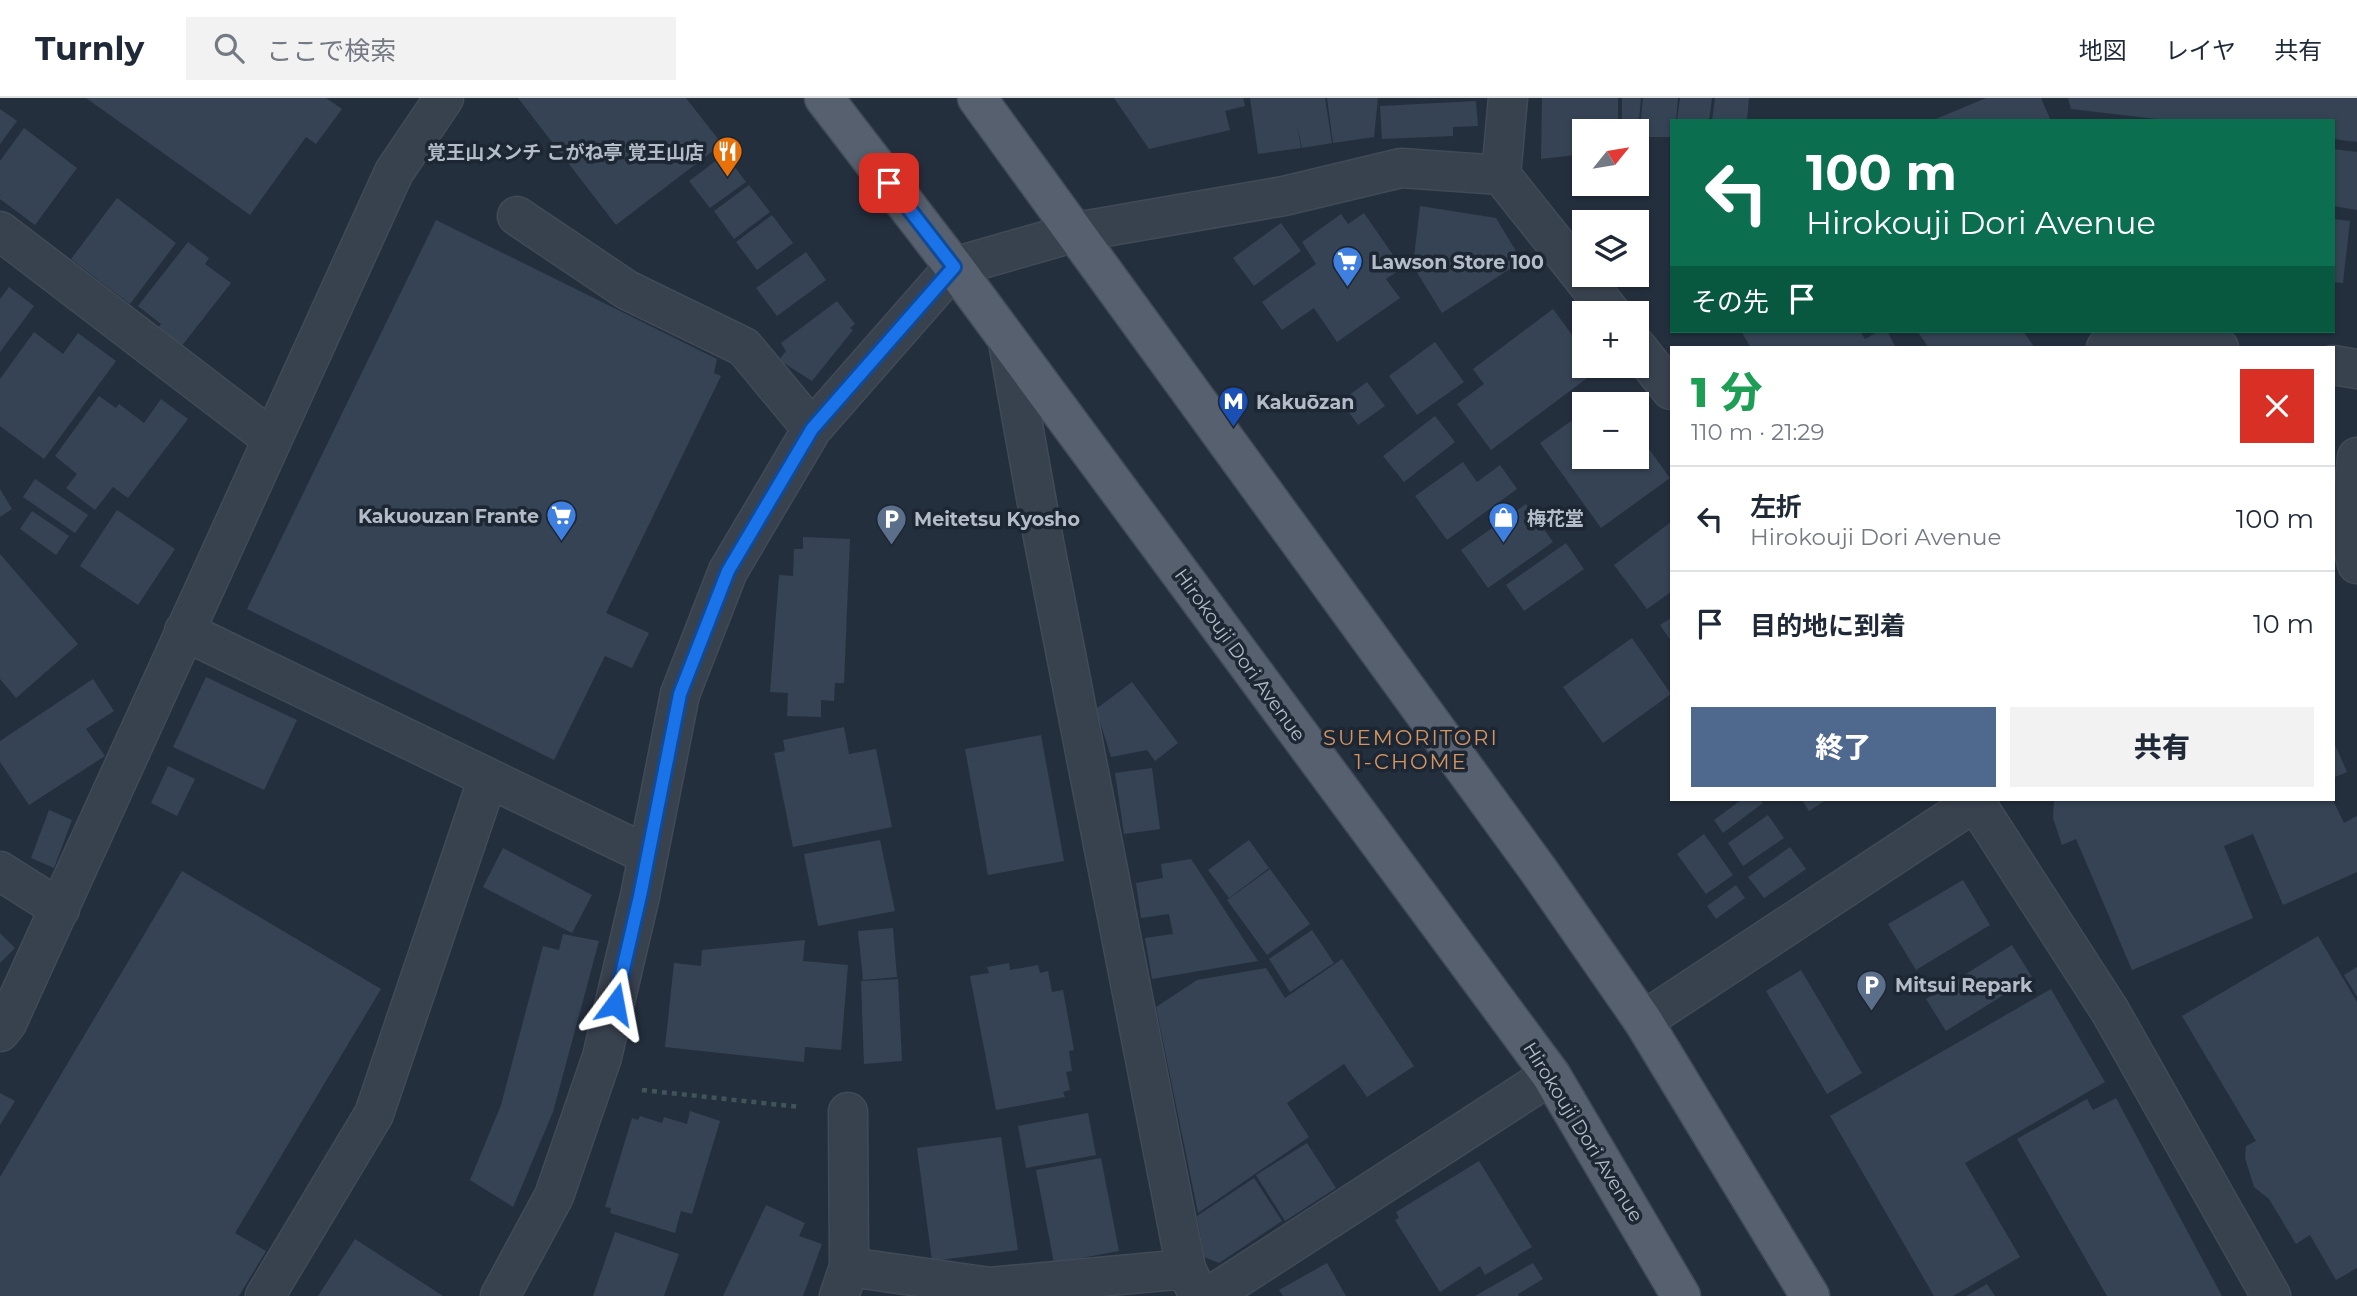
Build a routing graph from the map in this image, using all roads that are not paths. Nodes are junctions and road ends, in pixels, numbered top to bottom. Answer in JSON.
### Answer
{"nodes":[{"id":1,"x":443,"y":98,"type":"edge"},
{"id":2,"x":824,"y":98,"type":"edge"},
{"id":3,"x":977,"y":98,"type":"edge"},
{"id":4,"x":1508,"y":98,"type":"edge"},
{"id":5,"x":1501,"y":174,"type":"junction"},
{"id":6,"x":517,"y":216,"type":"dead end"},
{"id":7,"x":0,"y":231,"type":"edge"},
{"id":8,"x":1076,"y":232,"type":"junction"},
{"id":9,"x":954,"y":267,"type":"junction"},
{"id":10,"x":1602,"y":301,"type":"edge"},
{"id":11,"x":1008,"y":342,"type":"junction"},
{"id":12,"x":2109,"y":346,"type":"edge"},
{"id":13,"x":2206,"y":346,"type":"edge"},
{"id":14,"x":1649,"y":362,"type":"edge"},
{"id":15,"x":2335,"y":365,"type":"edge"},
{"id":16,"x":2357,"y":369,"type":"edge"},
{"id":17,"x":1670,"y":389,"type":"edge"},
{"id":18,"x":812,"y":429,"type":"junction"},
{"id":19,"x":272,"y":439,"type":"junction"},
{"id":20,"x":2357,"y":457,"type":"edge"},
{"id":21,"x":2349,"y":545,"type":"edge"},
{"id":22,"x":184,"y":631,"type":"junction"},
{"id":23,"x":488,"y":778,"type":"junction"},
{"id":24,"x":1974,"y":801,"type":"edge"},
{"id":25,"x":1977,"y":801,"type":"edge"},
{"id":26,"x":648,"y":855,"type":"junction"},
{"id":27,"x":0,"y":871,"type":"edge"},
{"id":28,"x":60,"y":909,"type":"junction"},
{"id":29,"x":1643,"y":1021,"type":"junction"},
{"id":30,"x":0,"y":1032,"type":"edge"},
{"id":31,"x":1551,"y":1075,"type":"junction"},
{"id":32,"x":848,"y":1112,"type":"road end"},
{"id":33,"x":844,"y":1281,"type":"edge"},
{"id":34,"x":1199,"y":1287,"type":"edge"},
{"id":35,"x":265,"y":1296,"type":"edge"},
{"id":36,"x":500,"y":1296,"type":"edge"},
{"id":37,"x":1681,"y":1296,"type":"edge"},
{"id":38,"x":1810,"y":1296,"type":"edge"},
{"id":39,"x":2271,"y":1296,"type":"edge"}],
"edges":[{"from":1,"to":19,"type":"street"},
{"from":2,"to":9,"type":"main road","name":"Hirokouji Dori Avenue"},
{"from":3,"to":8,"type":"main road"},
{"from":4,"to":5,"type":"street"},
{"from":5,"to":8,"type":"street"},
{"from":5,"to":10,"type":"street"},
{"from":6,"to":18,"type":"street"},
{"from":7,"to":19,"type":"street"},
{"from":8,"to":9,"type":"street"},
{"from":8,"to":29,"type":"main road"},
{"from":9,"to":11,"type":"main road","name":"Hirokouji Dori Avenue"},
{"from":9,"to":18,"type":"street"},
{"from":11,"to":31,"type":"main road","name":"Hirokouji Dori Avenue"},
{"from":11,"to":34,"type":"street"},
{"from":12,"to":13,"type":"street"},
{"from":14,"to":17,"type":"street"},
{"from":15,"to":16,"type":"street"},
{"from":18,"to":26,"type":"street"},
{"from":19,"to":22,"type":"street"},
{"from":20,"to":21,"type":"street"},
{"from":22,"to":23,"type":"street"},
{"from":22,"to":28,"type":"street"},
{"from":23,"to":26,"type":"street"},
{"from":23,"to":35,"type":"street"},
{"from":24,"to":29,"type":"street"},
{"from":25,"to":39,"type":"street"},
{"from":26,"to":36,"type":"street"},
{"from":27,"to":28,"type":"street"},
{"from":28,"to":30,"type":"street"},
{"from":29,"to":38,"type":"main road"},
{"from":31,"to":34,"type":"street"},
{"from":31,"to":37,"type":"main road","name":"Hirokouji Dori Avenue"},
{"from":32,"to":33,"type":"street"},
{"from":33,"to":34,"type":"street"}]}
